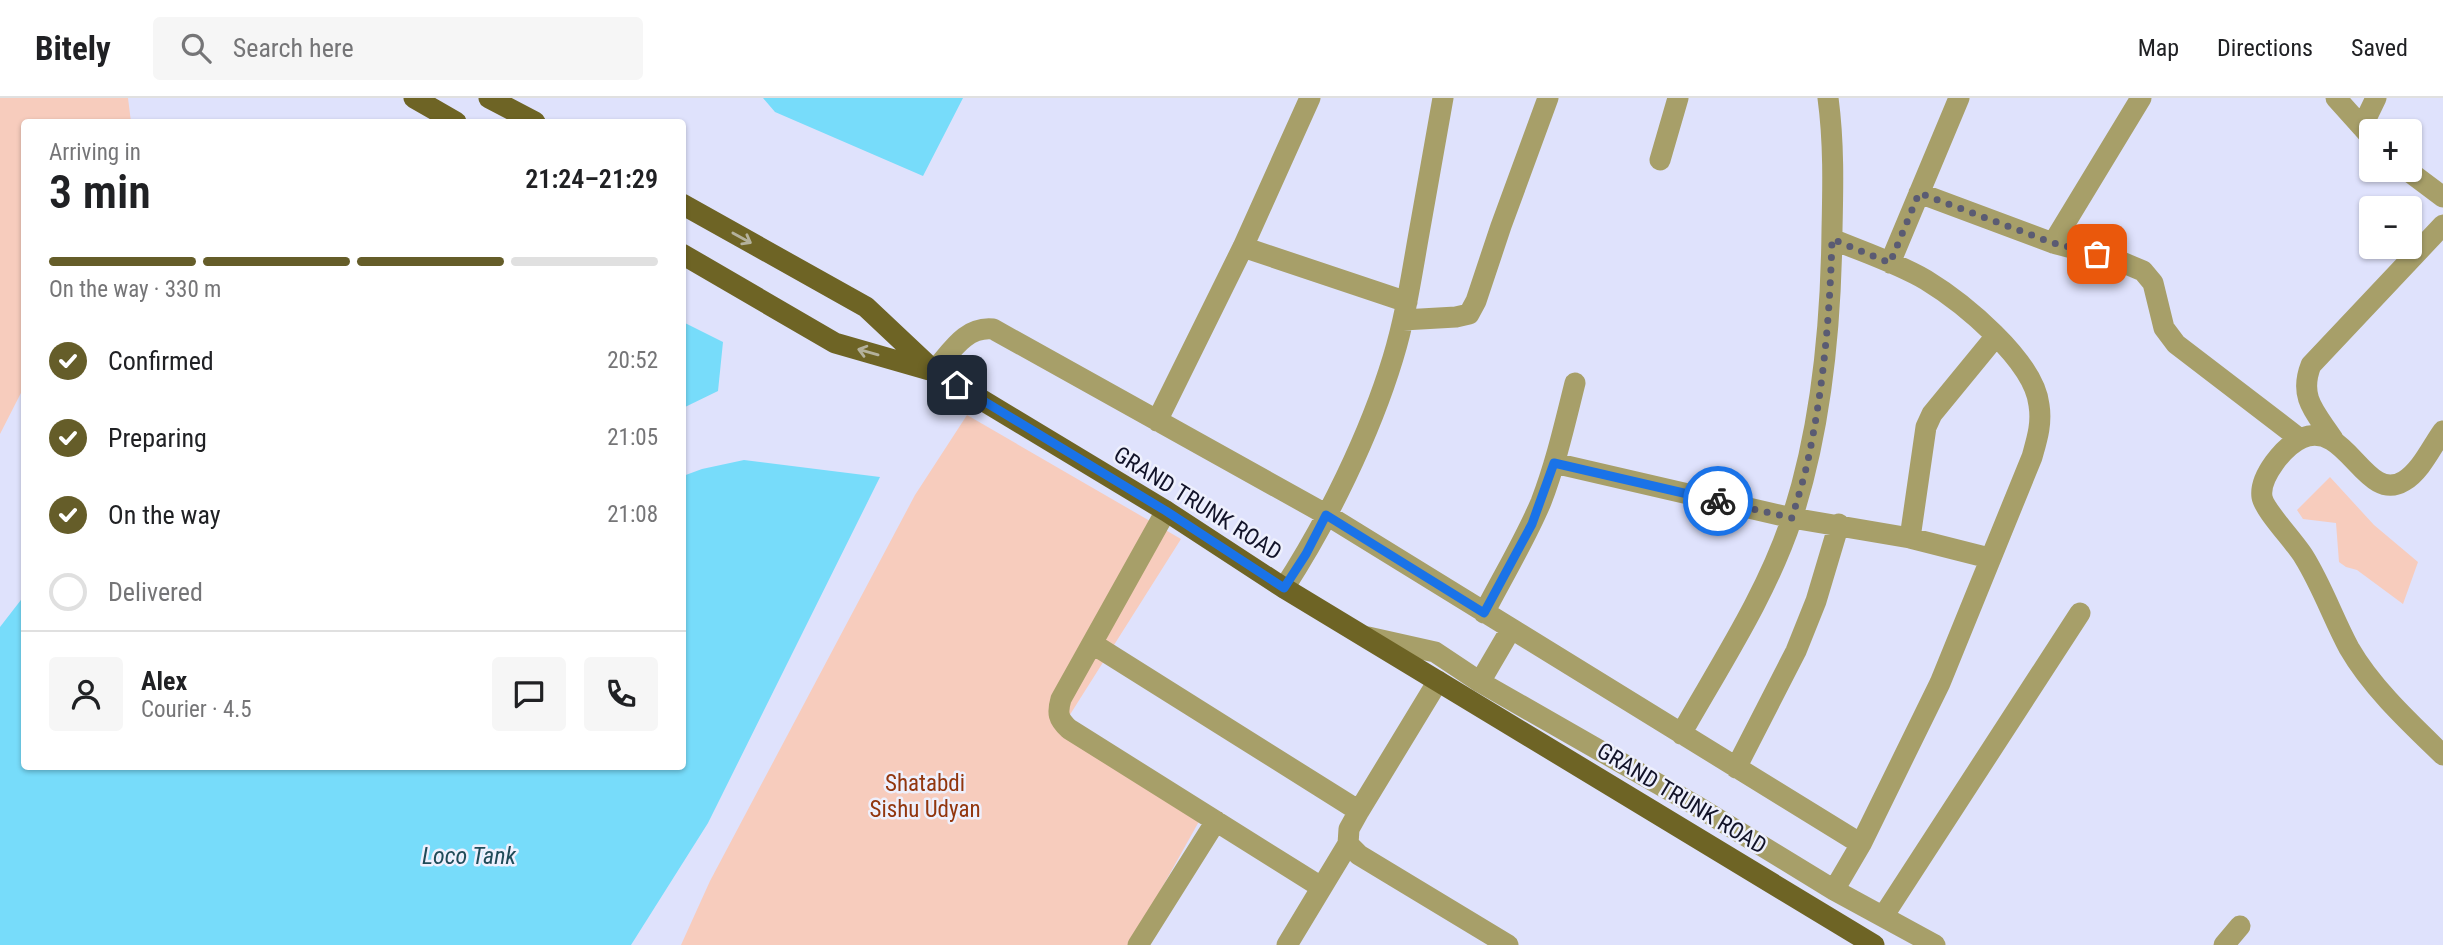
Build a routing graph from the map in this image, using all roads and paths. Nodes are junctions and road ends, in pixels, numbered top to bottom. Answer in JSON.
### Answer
{"nodes":[{"id":1,"x":414,"y":98,"type":"edge"},
{"id":2,"x":489,"y":98,"type":"edge"},
{"id":3,"x":1310,"y":98,"type":"edge"},
{"id":4,"x":1443,"y":98,"type":"edge"},
{"id":5,"x":1548,"y":98,"type":"edge"},
{"id":6,"x":1678,"y":98,"type":"edge"},
{"id":7,"x":1828,"y":98,"type":"edge"},
{"id":8,"x":1959,"y":98,"type":"edge"},
{"id":9,"x":2141,"y":98,"type":"edge"},
{"id":10,"x":2336,"y":98,"type":"edge"},
{"id":11,"x":2376,"y":98,"type":"edge"},
{"id":12,"x":451,"y":119,"type":"edge"},
{"id":13,"x":529,"y":119,"type":"edge"},
{"id":14,"x":2370,"y":119,"type":"edge"},
{"id":15,"x":2359,"y":123,"type":"edge"},
{"id":16,"x":1660,"y":160,"type":"dead end"},
{"id":17,"x":2422,"y":181,"type":"edge"},
{"id":18,"x":1919,"y":193,"type":"junction"},
{"id":19,"x":2443,"y":197,"type":"edge"},
{"id":20,"x":686,"y":206,"type":"edge"},
{"id":21,"x":2443,"y":225,"type":"edge"},
{"id":22,"x":1832,"y":239,"type":"junction"},
{"id":23,"x":2053,"y":243,"type":"junction"},
{"id":24,"x":1243,"y":247,"type":"junction"},
{"id":25,"x":686,"y":256,"type":"edge"},
{"id":26,"x":1890,"y":263,"type":"junction"},
{"id":27,"x":1405,"y":311,"type":"junction"},
{"id":28,"x":1996,"y":336,"type":"junction"},
{"id":29,"x":934,"y":371,"type":"junction"},
{"id":30,"x":1576,"y":383,"type":"dead end"},
{"id":31,"x":1157,"y":421,"type":"junction"},
{"id":32,"x":2443,"y":431,"type":"edge"},
{"id":33,"x":2300,"y":439,"type":"junction"},
{"id":34,"x":2333,"y":439,"type":"junction"},
{"id":35,"x":1554,"y":463,"type":"junction"},
{"id":36,"x":1166,"y":511,"type":"junction"},
{"id":37,"x":1326,"y":515,"type":"junction"},
{"id":38,"x":1792,"y":518,"type":"junction"},
{"id":39,"x":1839,"y":524,"type":"junction"},
{"id":40,"x":1910,"y":538,"type":"junction"},
{"id":41,"x":1989,"y":558,"type":"junction"},
{"id":42,"x":1284,"y":588,"type":"junction"},
{"id":43,"x":1484,"y":613,"type":"junction"},
{"id":44,"x":2080,"y":613,"type":"dead end"},
{"id":45,"x":1511,"y":629,"type":"junction"},
{"id":46,"x":1362,"y":635,"type":"junction"},
{"id":47,"x":1093,"y":644,"type":"junction"},
{"id":48,"x":1437,"y":681,"type":"junction"},
{"id":49,"x":1480,"y":682,"type":"junction"},
{"id":50,"x":1681,"y":734,"type":"junction"},
{"id":51,"x":2443,"y":755,"type":"edge"},
{"id":52,"x":1736,"y":768,"type":"junction"},
{"id":53,"x":1359,"y":811,"type":"junction"},
{"id":54,"x":1216,"y":821,"type":"junction"},
{"id":55,"x":1348,"y":844,"type":"junction"},
{"id":56,"x":1861,"y":844,"type":"junction"},
{"id":57,"x":1321,"y":887,"type":"junction"},
{"id":58,"x":1834,"y":890,"type":"junction"},
{"id":59,"x":1884,"y":915,"type":"junction"},
{"id":60,"x":2240,"y":926,"type":"dead end"},
{"id":61,"x":1138,"y":945,"type":"edge"},
{"id":62,"x":1287,"y":945,"type":"edge"},
{"id":63,"x":1508,"y":945,"type":"edge"},
{"id":64,"x":1874,"y":945,"type":"edge"},
{"id":65,"x":1935,"y":945,"type":"edge"},
{"id":66,"x":2224,"y":945,"type":"edge"}],
"edges":[{"from":1,"to":12,"type":"main road"},
{"from":2,"to":13,"type":"main road"},
{"from":3,"to":24,"type":"street"},
{"from":4,"to":27,"type":"street"},
{"from":5,"to":27,"type":"street"},
{"from":6,"to":16,"type":"street"},
{"from":7,"to":22,"type":"street"},
{"from":8,"to":18,"type":"street"},
{"from":9,"to":23,"type":"street"},
{"from":10,"to":15,"type":"street"},
{"from":11,"to":14,"type":"street"},
{"from":17,"to":19,"type":"street"},
{"from":18,"to":23,"type":"street"},
{"from":18,"to":26,"type":"street"},
{"from":20,"to":29,"type":"main road","name":"GRAND TRUNK ROAD","one_way":true},
{"from":21,"to":34,"type":"street"},
{"from":22,"to":26,"type":"street"},
{"from":22,"to":38,"type":"street"},
{"from":23,"to":33,"type":"street"},
{"from":24,"to":27,"type":"street"},
{"from":24,"to":31,"type":"street"},
{"from":29,"to":25,"type":"main road","one_way":true},
{"from":26,"to":28,"type":"street"},
{"from":27,"to":37,"type":"street"},
{"from":28,"to":40,"type":"street"},
{"from":28,"to":41,"type":"street"},
{"from":29,"to":31,"type":"street"},
{"from":29,"to":36,"type":"main road","name":"GRAND TRUNK ROAD"},
{"from":30,"to":35,"type":"street"},
{"from":31,"to":37,"type":"street"},
{"from":32,"to":34,"type":"street"},
{"from":33,"to":34,"type":"street"},
{"from":33,"to":51,"type":"street"},
{"from":35,"to":38,"type":"street"},
{"from":35,"to":43,"type":"street"},
{"from":36,"to":42,"type":"main road","name":"GRAND TRUNK ROAD"},
{"from":36,"to":47,"type":"street"},
{"from":37,"to":42,"type":"street"},
{"from":37,"to":43,"type":"street"},
{"from":38,"to":39,"type":"street"},
{"from":38,"to":50,"type":"street"},
{"from":39,"to":40,"type":"street"},
{"from":39,"to":52,"type":"street"},
{"from":40,"to":41,"type":"street"},
{"from":41,"to":56,"type":"street"},
{"from":42,"to":46,"type":"main road","name":"GRAND TRUNK ROAD"},
{"from":43,"to":45,"type":"street"},
{"from":44,"to":59,"type":"street"},
{"from":45,"to":49,"type":"street"},
{"from":45,"to":50,"type":"street"},
{"from":46,"to":48,"type":"main road","name":"GRAND TRUNK ROAD"},
{"from":46,"to":49,"type":"street"},
{"from":47,"to":53,"type":"street"},
{"from":47,"to":54,"type":"street"},
{"from":48,"to":53,"type":"street"},
{"from":48,"to":64,"type":"main road","name":"GRAND TRUNK ROAD"},
{"from":49,"to":58,"type":"street"},
{"from":50,"to":52,"type":"street"},
{"from":52,"to":56,"type":"street"},
{"from":53,"to":55,"type":"street"},
{"from":54,"to":57,"type":"street"},
{"from":54,"to":61,"type":"street"},
{"from":55,"to":57,"type":"street"},
{"from":55,"to":63,"type":"street"},
{"from":56,"to":58,"type":"street"},
{"from":57,"to":62,"type":"street"},
{"from":58,"to":59,"type":"street"},
{"from":59,"to":65,"type":"street"},
{"from":60,"to":66,"type":"street"}]}
